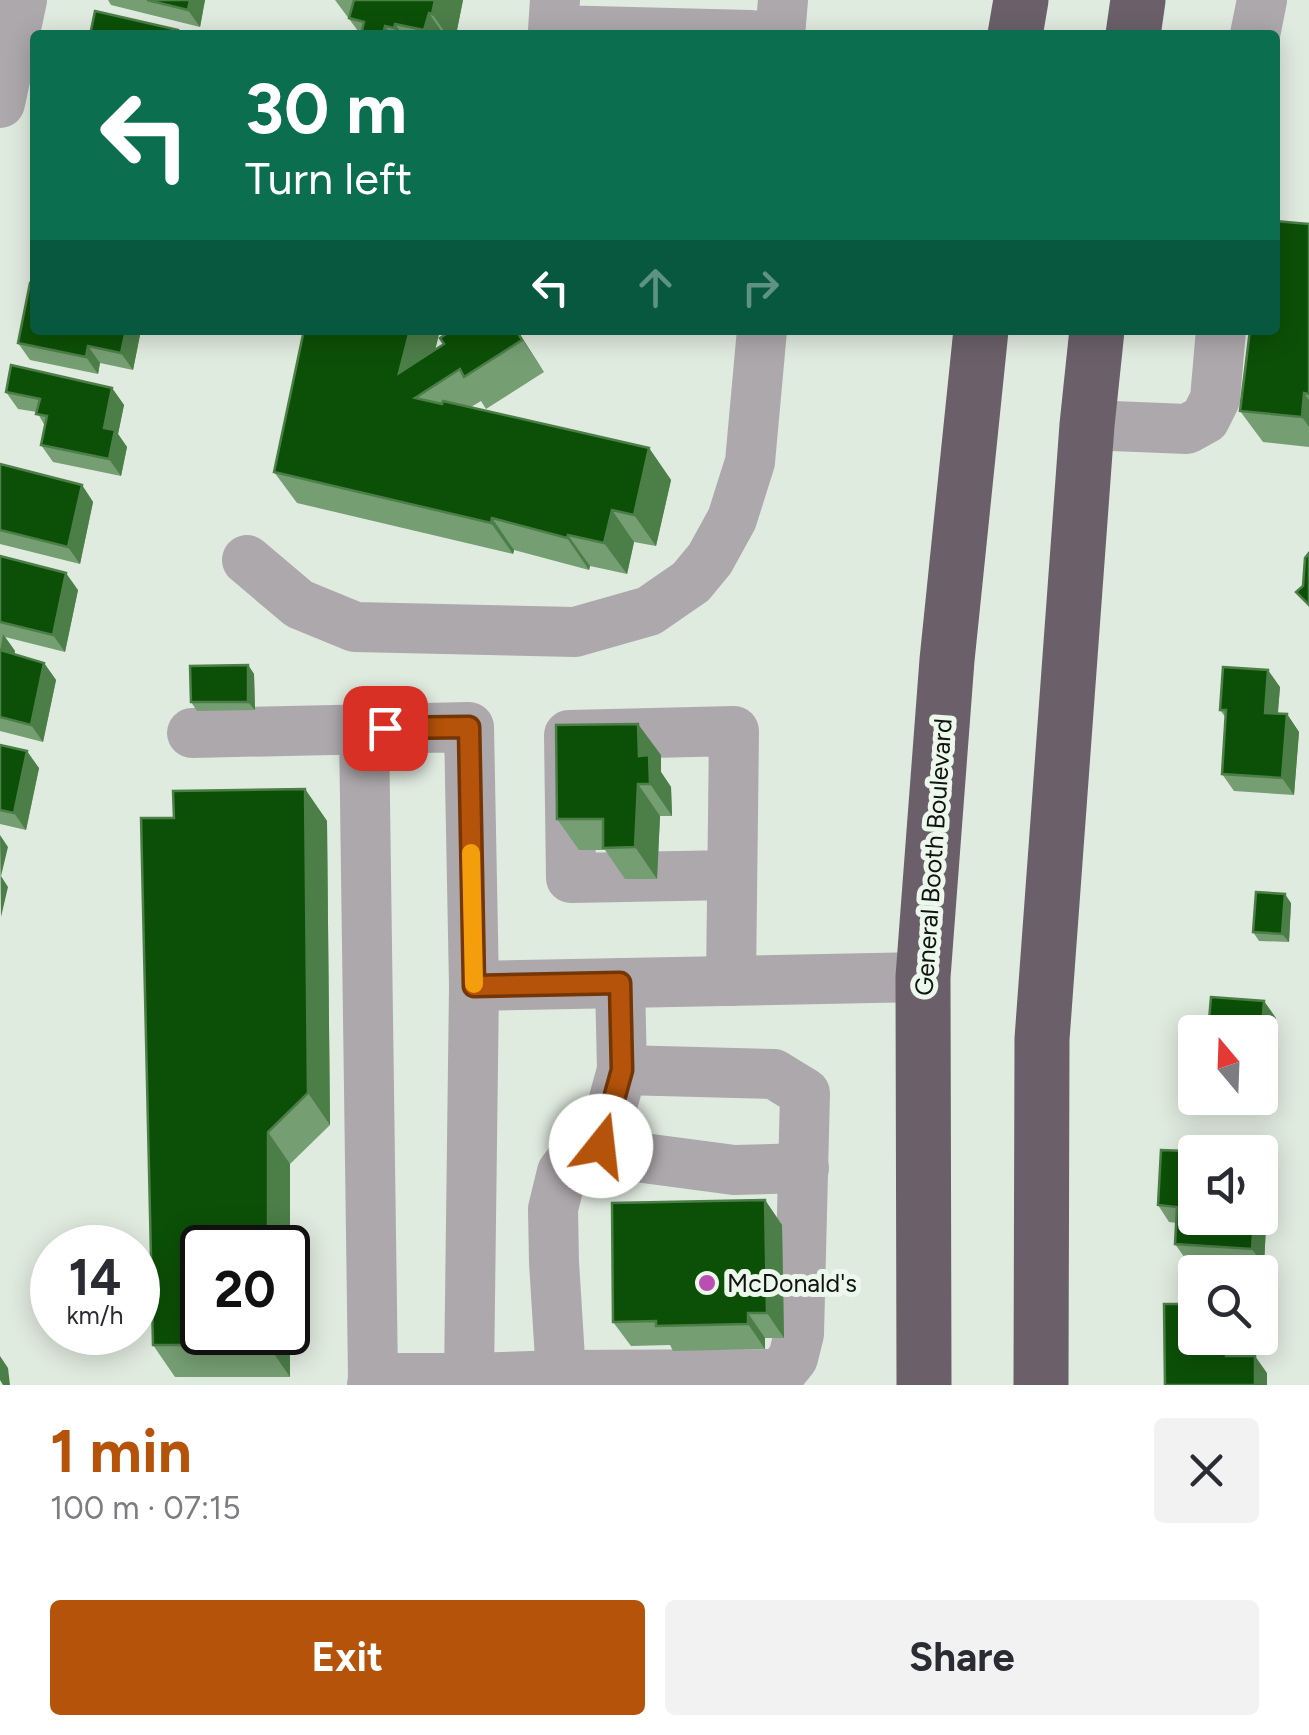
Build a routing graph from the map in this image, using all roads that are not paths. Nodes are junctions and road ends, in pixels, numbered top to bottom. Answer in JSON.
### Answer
{"nodes":[{"id":1,"x":22,"y":0,"type":"edge"},
{"id":2,"x":555,"y":0,"type":"edge"},
{"id":3,"x":783,"y":0,"type":"edge"},
{"id":4,"x":1021,"y":0,"type":"edge"},
{"id":5,"x":1138,"y":0,"type":"edge"},
{"id":6,"x":1262,"y":0,"type":"edge"},
{"id":7,"x":553,"y":30,"type":"edge"},
{"id":8,"x":780,"y":30,"type":"edge"},
{"id":9,"x":1017,"y":30,"type":"edge"},
{"id":10,"x":1134,"y":30,"type":"edge"},
{"id":11,"x":1256,"y":30,"type":"edge"},
{"id":12,"x":0,"y":103,"type":"edge"},
{"id":13,"x":762,"y":335,"type":"edge"},
{"id":14,"x":980,"y":335,"type":"edge"},
{"id":15,"x":1096,"y":335,"type":"edge"},
{"id":16,"x":1221,"y":335,"type":"edge"},
{"id":17,"x":1087,"y":425,"type":"junction"},
{"id":18,"x":247,"y":560,"type":"dead end"},
{"id":19,"x":364,"y":729,"type":"junction"},
{"id":20,"x":192,"y":733,"type":"dead end"},
{"id":21,"x":732,"y":875,"type":"dead end"},
{"id":22,"x":924,"y":977,"type":"junction"},
{"id":23,"x":731,"y":981,"type":"junction"},
{"id":24,"x":620,"y":983,"type":"junction"},
{"id":25,"x":474,"y":986,"type":"junction"},
{"id":26,"x":622,"y":1070,"type":"junction"},
{"id":27,"x":601,"y":1146,"type":"junction"},
{"id":28,"x":804,"y":1168,"type":"junction"},
{"id":29,"x":561,"y":1375,"type":"junction"},
{"id":30,"x":469,"y":1378,"type":"junction"},
{"id":31,"x":372,"y":1382,"type":"edge"},
{"id":32,"x":924,"y":1385,"type":"edge"},
{"id":33,"x":1041,"y":1385,"type":"edge"}],
"edges":[{"from":1,"to":12,"type":"street"},
{"from":2,"to":7,"type":"street"},
{"from":3,"to":8,"type":"street"},
{"from":4,"to":9,"type":"highway"},
{"from":5,"to":10,"type":"highway"},
{"from":6,"to":11,"type":"street"},
{"from":13,"to":18,"type":"street"},
{"from":14,"to":22,"type":"highway","name":"General Booth Boulevard"},
{"from":15,"to":17,"type":"highway"},
{"from":16,"to":17,"type":"street"},
{"from":17,"to":33,"type":"highway"},
{"from":19,"to":20,"type":"street"},
{"from":19,"to":25,"type":"street"},
{"from":19,"to":31,"type":"street"},
{"from":21,"to":23,"type":"street"},
{"from":22,"to":23,"type":"street"},
{"from":22,"to":32,"type":"highway","name":"General Booth Boulevard"},
{"from":23,"to":24,"type":"street"},
{"from":24,"to":25,"type":"street"},
{"from":24,"to":26,"type":"street"},
{"from":25,"to":30,"type":"street"},
{"from":26,"to":27,"type":"street"},
{"from":26,"to":28,"type":"street"},
{"from":27,"to":28,"type":"street"},
{"from":27,"to":29,"type":"street"},
{"from":28,"to":29,"type":"street"},
{"from":29,"to":30,"type":"street"},
{"from":30,"to":31,"type":"street"}]}
